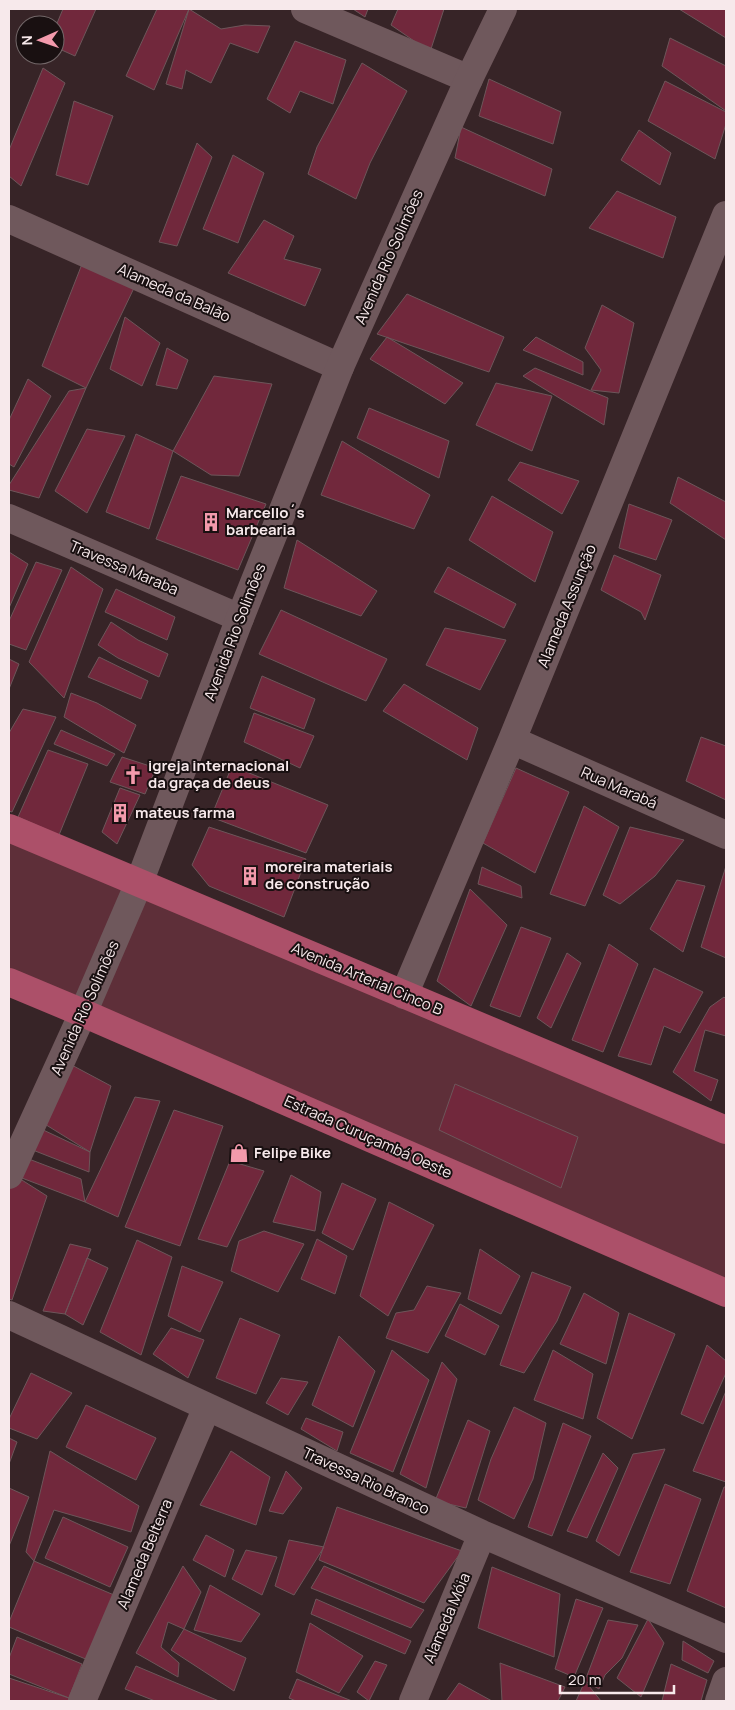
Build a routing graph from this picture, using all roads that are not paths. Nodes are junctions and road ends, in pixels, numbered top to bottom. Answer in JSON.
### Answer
{"nodes":[{"id":1,"x":305,"y":9,"type":"edge"},
{"id":2,"x":503,"y":9,"type":"edge"},
{"id":3,"x":469,"y":79,"type":"junction"},
{"id":4,"x":726,"y":215,"type":"edge"},
{"id":5,"x":9,"y":219,"type":"edge"},
{"id":6,"x":340,"y":367,"type":"junction"},
{"id":7,"x":9,"y":518,"type":"edge"},
{"id":8,"x":240,"y":618,"type":"junction"},
{"id":9,"x":512,"y":740,"type":"junction"},
{"id":10,"x":9,"y":828,"type":"edge"},
{"id":11,"x":726,"y":835,"type":"edge"},
{"id":12,"x":140,"y":883,"type":"junction"},
{"id":13,"x":9,"y":982,"type":"edge"},
{"id":14,"x":404,"y":995,"type":"junction"},
{"id":15,"x":83,"y":1013,"type":"junction"},
{"id":16,"x":726,"y":1130,"type":"edge"},
{"id":17,"x":9,"y":1174,"type":"edge"},
{"id":18,"x":726,"y":1294,"type":"edge"},
{"id":19,"x":9,"y":1315,"type":"edge"},
{"id":20,"x":207,"y":1407,"type":"junction"},
{"id":21,"x":482,"y":1534,"type":"junction"},
{"id":22,"x":726,"y":1639,"type":"edge"},
{"id":23,"x":726,"y":1682,"type":"edge"},
{"id":24,"x":82,"y":1701,"type":"edge"},
{"id":25,"x":413,"y":1701,"type":"edge"},
{"id":26,"x":719,"y":1701,"type":"edge"}],
"edges":[{"from":1,"to":3,"type":"street"},
{"from":2,"to":3,"type":"street","name":"Avenida Rio Solimões"},
{"from":3,"to":6,"type":"street","name":"Avenida Rio Solimões"},
{"from":4,"to":9,"type":"street","name":"Alameda Assunção"},
{"from":5,"to":6,"type":"street","name":"Alameda da Balão"},
{"from":6,"to":8,"type":"street","name":"Avenida Rio Solimões"},
{"from":7,"to":8,"type":"street","name":"Travessa Maraba"},
{"from":8,"to":12,"type":"street","name":"Avenida Rio Solimões"},
{"from":9,"to":11,"type":"street","name":"Rua Marabá"},
{"from":9,"to":14,"type":"street","name":"Alameda Assunção"},
{"from":10,"to":12,"type":"main road","name":"Avenida Arterial Cinco B"},
{"from":12,"to":14,"type":"main road","name":"Avenida Arterial Cinco B"},
{"from":12,"to":15,"type":"street","name":"Avenida Rio Solimões"},
{"from":13,"to":15,"type":"main road","name":"Estrada Curuçambá Oeste"},
{"from":14,"to":16,"type":"main road","name":"Avenida Arterial Cinco B"},
{"from":15,"to":17,"type":"street","name":"Avenida Rio Solimões"},
{"from":15,"to":18,"type":"main road","name":"Estrada Curuçambá Oeste"},
{"from":19,"to":20,"type":"street","name":"Travessa Rio Branco"},
{"from":20,"to":21,"type":"street","name":"Travessa Rio Branco"},
{"from":20,"to":24,"type":"street","name":"Alameda Belterra"},
{"from":21,"to":22,"type":"street","name":"Travessa Rio Branco"},
{"from":21,"to":25,"type":"street","name":"Alameda Móia"},
{"from":23,"to":26,"type":"street"}]}
